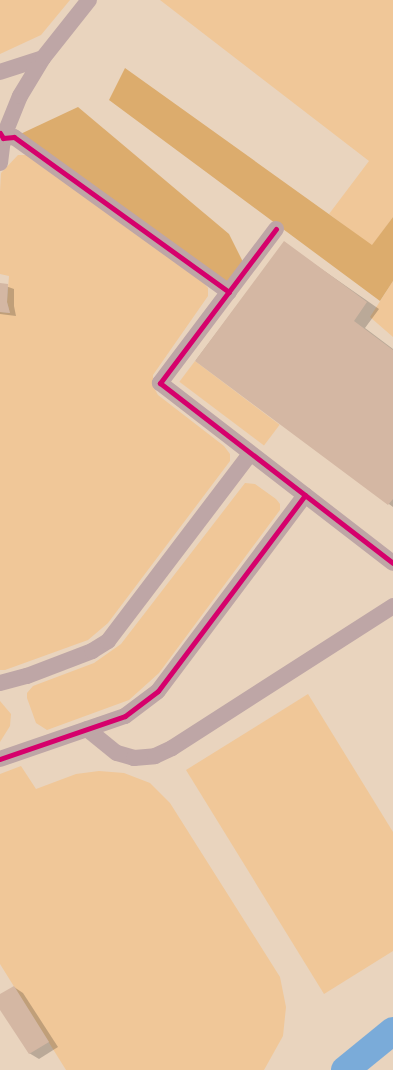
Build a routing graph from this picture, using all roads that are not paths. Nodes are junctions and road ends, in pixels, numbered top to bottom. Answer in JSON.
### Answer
{"nodes":[{"id":1,"x":89,"y":0,"type":"edge"},
{"id":2,"x":43,"y":58,"type":"junction"},
{"id":3,"x":0,"y":72,"type":"edge"},
{"id":4,"x":2,"y":136,"type":"edge"},
{"id":5,"x":0,"y":163,"type":"edge"},
{"id":6,"x":276,"y":229,"type":"dead end"},
{"id":7,"x":229,"y":292,"type":"junction"},
{"id":8,"x":250,"y":454,"type":"junction"},
{"id":9,"x":305,"y":495,"type":"junction"},
{"id":10,"x":393,"y":563,"type":"edge"},
{"id":11,"x":393,"y":606,"type":"edge"},
{"id":12,"x":0,"y":683,"type":"edge"},
{"id":13,"x":87,"y":729,"type":"junction"},
{"id":14,"x":0,"y":759,"type":"edge"}],
"edges":[{"from":1,"to":2,"type":"street"},
{"from":2,"to":3,"type":"street"},
{"from":2,"to":4,"type":"street"},
{"from":4,"to":5,"type":"street"},
{"from":4,"to":7,"type":"street"},
{"from":6,"to":7,"type":"street"},
{"from":7,"to":8,"type":"street"},
{"from":8,"to":9,"type":"street"},
{"from":8,"to":12,"type":"street"},
{"from":9,"to":10,"type":"street"},
{"from":9,"to":13,"type":"street"},
{"from":11,"to":13,"type":"street"},
{"from":13,"to":14,"type":"street"}]}
